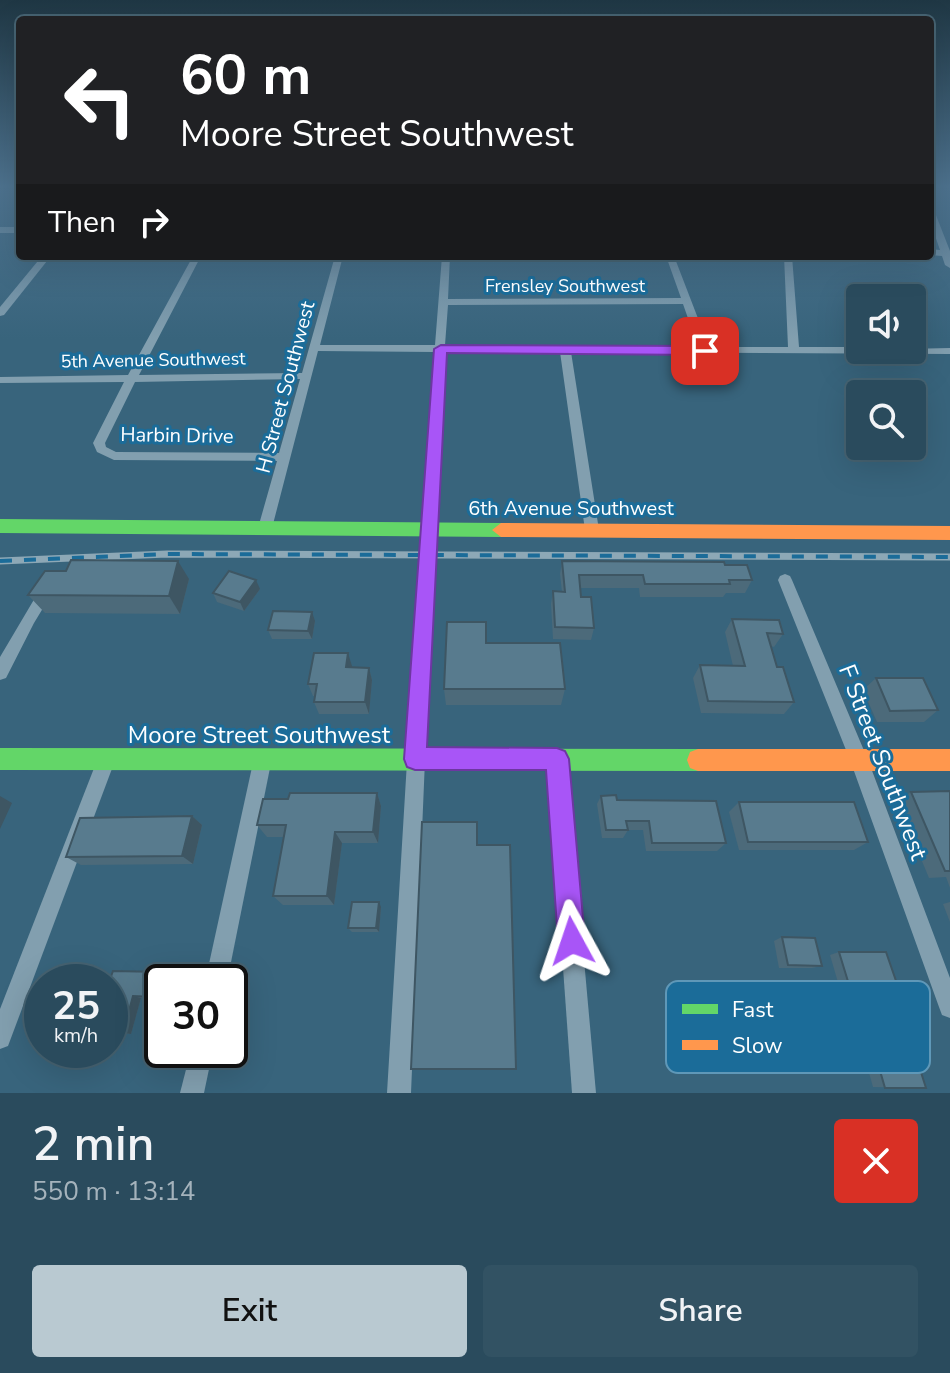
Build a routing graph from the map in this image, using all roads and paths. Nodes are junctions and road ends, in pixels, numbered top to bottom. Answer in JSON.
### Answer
{"nodes":[{"id":1,"x":948,"y":254,"type":"edge"},
{"id":2,"x":44,"y":260,"type":"edge"},
{"id":3,"x":195,"y":260,"type":"edge"},
{"id":4,"x":338,"y":260,"type":"edge"},
{"id":5,"x":446,"y":260,"type":"edge"},
{"id":6,"x":672,"y":260,"type":"edge"},
{"id":7,"x":788,"y":260,"type":"edge"},
{"id":8,"x":950,"y":265,"type":"edge"},
{"id":9,"x":687,"y":301,"type":"junction"},
{"id":10,"x":443,"y":302,"type":"junction"},
{"id":11,"x":0,"y":313,"type":"edge"},
{"id":12,"x":315,"y":348,"type":"junction"},
{"id":13,"x":441,"y":349,"type":"junction"},
{"id":14,"x":565,"y":350,"type":"junction"},
{"id":15,"x":705,"y":351,"type":"junction"},
{"id":16,"x":794,"y":351,"type":"junction"},
{"id":17,"x":950,"y":351,"type":"edge"},
{"id":18,"x":307,"y":376,"type":"junction"},
{"id":19,"x":132,"y":378,"type":"junction"},
{"id":20,"x":0,"y":380,"type":"edge"},
{"id":21,"x":285,"y":457,"type":"junction"},
{"id":22,"x":0,"y":526,"type":"edge"},
{"id":23,"x":265,"y":528,"type":"junction"},
{"id":24,"x":592,"y":530,"type":"junction"},
{"id":25,"x":430,"y":531,"type":"junction"},
{"id":26,"x":950,"y":533,"type":"edge"},
{"id":27,"x":785,"y":580,"type":"dead end"},
{"id":28,"x":53,"y":584,"type":"edge"},
{"id":29,"x":0,"y":673,"type":"edge"},
{"id":30,"x":107,"y":758,"type":"junction"},
{"id":31,"x":263,"y":758,"type":"junction"},
{"id":32,"x":0,"y":759,"type":"edge"},
{"id":33,"x":415,"y":759,"type":"junction"},
{"id":34,"x":557,"y":759,"type":"junction"},
{"id":35,"x":859,"y":760,"type":"junction"},
{"id":36,"x":950,"y":760,"type":"edge"},
{"id":37,"x":220,"y":964,"type":"edge"},
{"id":38,"x":950,"y":1007,"type":"edge"},
{"id":39,"x":0,"y":1038,"type":"edge"},
{"id":40,"x":198,"y":1068,"type":"edge"},
{"id":41,"x":192,"y":1093,"type":"edge"},
{"id":42,"x":399,"y":1093,"type":"edge"},
{"id":43,"x":584,"y":1093,"type":"edge"}],
"edges":[{"from":1,"to":8,"type":"street"},
{"from":2,"to":11,"type":"street"},
{"from":3,"to":19,"type":"street"},
{"from":4,"to":12,"type":"street","name":"H Street Southwest"},
{"from":5,"to":10,"type":"street"},
{"from":6,"to":9,"type":"street"},
{"from":7,"to":16,"type":"street"},
{"from":9,"to":10,"type":"street","name":"Frensley Southwest"},
{"from":9,"to":15,"type":"street"},
{"from":10,"to":13,"type":"street"},
{"from":12,"to":13,"type":"street"},
{"from":12,"to":18,"type":"street","name":"H Street Southwest"},
{"from":13,"to":14,"type":"street"},
{"from":13,"to":25,"type":"street"},
{"from":14,"to":15,"type":"street"},
{"from":14,"to":24,"type":"street"},
{"from":15,"to":16,"type":"street"},
{"from":16,"to":17,"type":"street"},
{"from":18,"to":19,"type":"street","name":"5th Avenue Southwest"},
{"from":18,"to":21,"type":"street","name":"H Street Southwest"},
{"from":19,"to":20,"type":"street","name":"5th Avenue Southwest"},
{"from":19,"to":21,"type":"street","name":"Harbin Drive"},
{"from":21,"to":23,"type":"street","name":"H Street Southwest"},
{"from":22,"to":23,"type":"street","name":"6th Avenue Southwest"},
{"from":23,"to":25,"type":"street","name":"6th Avenue Southwest"},
{"from":24,"to":25,"type":"street","name":"6th Avenue Southwest"},
{"from":24,"to":26,"type":"street","name":"6th Avenue Southwest"},
{"from":25,"to":33,"type":"street"},
{"from":27,"to":35,"type":"street","name":"F Street Southwest"},
{"from":28,"to":29,"type":"street"},
{"from":30,"to":31,"type":"street","name":"Moore Street Southwest"},
{"from":30,"to":32,"type":"street","name":"Moore Street Southwest"},
{"from":30,"to":39,"type":"street"},
{"from":31,"to":33,"type":"street","name":"Moore Street Southwest"},
{"from":31,"to":37,"type":"street"},
{"from":33,"to":34,"type":"street","name":"Moore Street Southwest"},
{"from":33,"to":42,"type":"street"},
{"from":34,"to":35,"type":"street","name":"Moore Street Southwest"},
{"from":34,"to":43,"type":"street"},
{"from":35,"to":36,"type":"street","name":"Moore Street Southwest"},
{"from":35,"to":38,"type":"street","name":"F Street Southwest"},
{"from":40,"to":41,"type":"street"}]}
